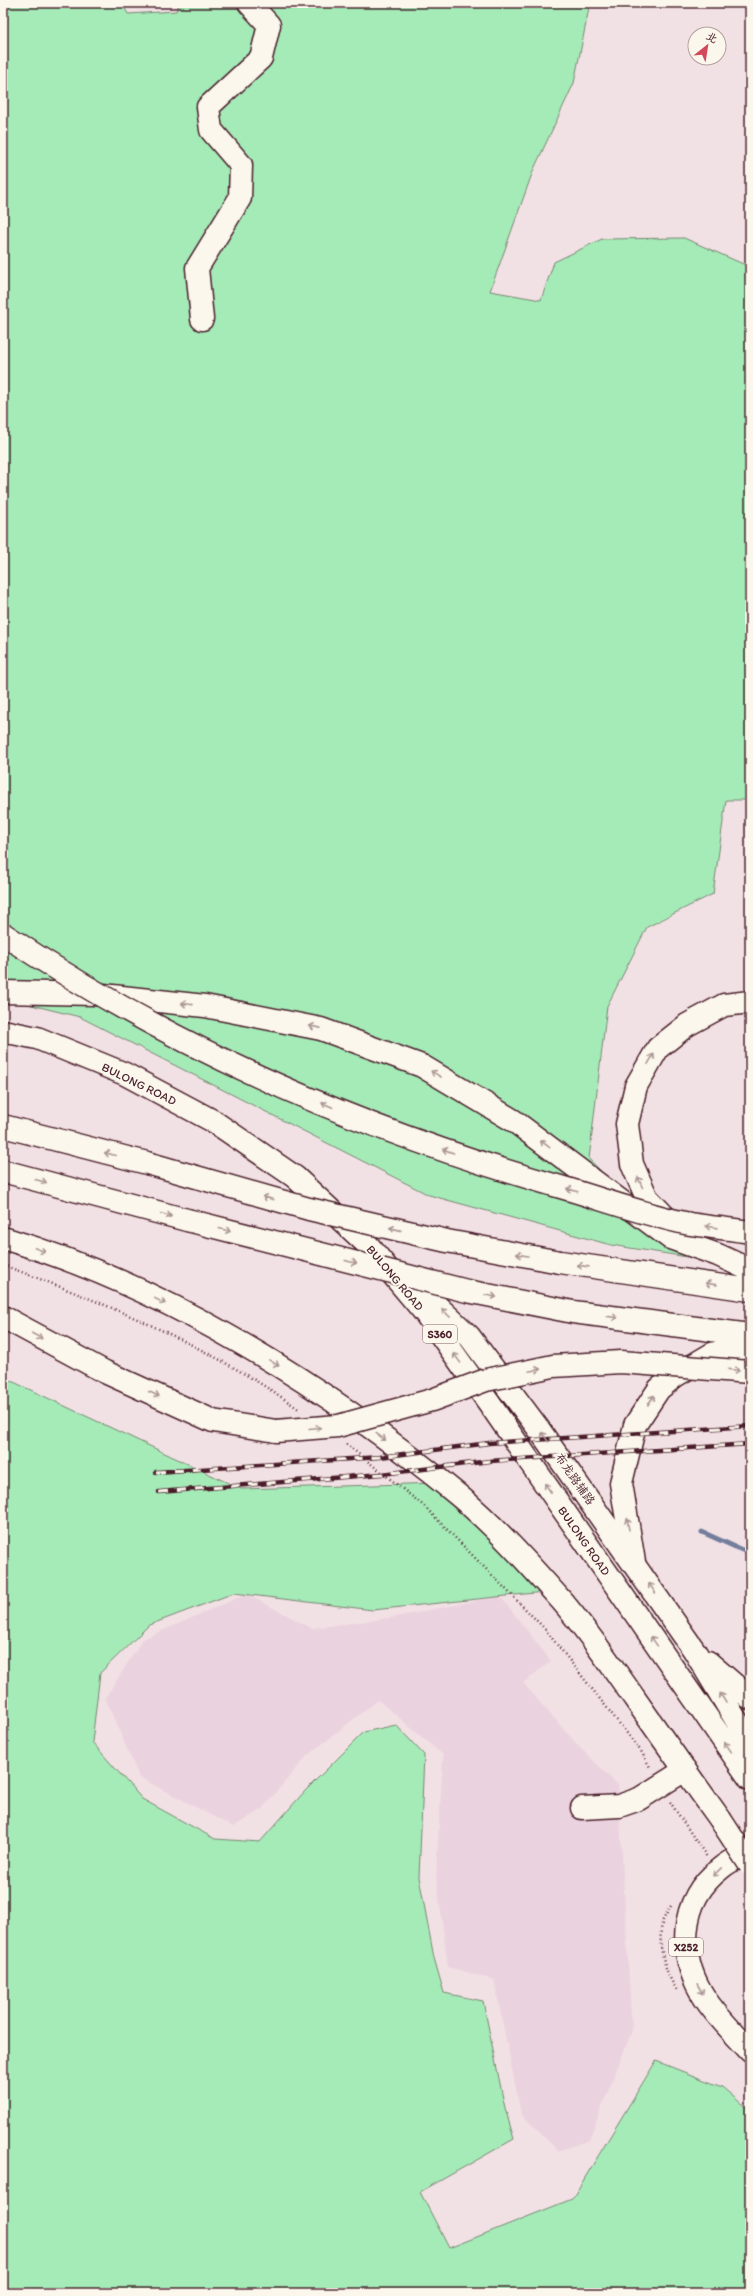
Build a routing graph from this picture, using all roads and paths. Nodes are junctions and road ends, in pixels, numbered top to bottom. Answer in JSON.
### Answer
{"nodes":[{"id":1,"x":249,"y":3,"type":"edge"},
{"id":2,"x":202,"y":319,"type":"dead end"},
{"id":3,"x":3,"y":934,"type":"edge"},
{"id":4,"x":3,"y":992,"type":"edge"},
{"id":5,"x":750,"y":1002,"type":"edge"},
{"id":6,"x":3,"y":1031,"type":"edge"},
{"id":7,"x":3,"y":1126,"type":"edge"},
{"id":8,"x":3,"y":1171,"type":"edge"},
{"id":9,"x":750,"y":1232,"type":"edge"},
{"id":10,"x":3,"y":1238,"type":"edge"},
{"id":11,"x":367,"y":1244,"type":"junction"},
{"id":12,"x":718,"y":1255,"type":"junction"},
{"id":13,"x":3,"y":1265,"type":"edge"},
{"id":14,"x":750,"y":1270,"type":"edge"},
{"id":15,"x":750,"y":1290,"type":"edge"},
{"id":16,"x":3,"y":1317,"type":"edge"},
{"id":17,"x":750,"y":1335,"type":"edge"},
{"id":18,"x":750,"y":1349,"type":"edge"},
{"id":19,"x":750,"y":1372,"type":"edge"},
{"id":20,"x":305,"y":1414,"type":"dead end"},
{"id":21,"x":340,"y":1440,"type":"dead end"},
{"id":22,"x":634,"y":1562,"type":"junction"},
{"id":23,"x":694,"y":1650,"type":"junction"},
{"id":24,"x":750,"y":1698,"type":"edge"},
{"id":25,"x":750,"y":1743,"type":"edge"},
{"id":26,"x":641,"y":1751,"type":"dead end"},
{"id":27,"x":685,"y":1770,"type":"junction"},
{"id":28,"x":750,"y":1779,"type":"edge"},
{"id":29,"x":582,"y":1808,"type":"dead end"},
{"id":30,"x":750,"y":1851,"type":"edge"},
{"id":31,"x":750,"y":1865,"type":"edge"},
{"id":32,"x":750,"y":2051,"type":"edge"}],
"edges":[{"from":1,"to":2,"type":"main road"},
{"from":9,"to":3,"type":"main road","one_way":true,"bridge":true},
{"from":12,"to":4,"type":"main road","one_way":true},
{"from":12,"to":5,"type":"main road","one_way":true},
{"from":6,"to":11,"type":"main road","name":"BULONG ROAD","number":"S360"},
{"from":15,"to":7,"type":"main road","one_way":true,"bridge":true},
{"from":8,"to":17,"type":"main road","one_way":true,"bridge":true},
{"from":10,"to":27,"type":"main road","one_way":true},
{"from":22,"to":11,"type":"main road","name":"布龙路辅路","one_way":true},
{"from":28,"to":11,"type":"main road","name":"BULONG ROAD","number":"S360","one_way":true},
{"from":12,"to":14,"type":"main road"},
{"from":13,"to":20,"type":"path"},
{"from":16,"to":19,"type":"main road","one_way":true,"bridge":true},
{"from":22,"to":18,"type":"main road","one_way":true},
{"from":21,"to":26,"type":"path"},
{"from":23,"to":22,"type":"main road","name":"布龙路辅路","one_way":true},
{"from":23,"to":24,"type":"main road"},
{"from":25,"to":23,"type":"main road","name":"布龙路辅路","one_way":true},
{"from":27,"to":29,"type":"main road"},
{"from":27,"to":31,"type":"main road","bridge":true},
{"from":30,"to":32,"type":"main road","number":"X252","one_way":true}]}
